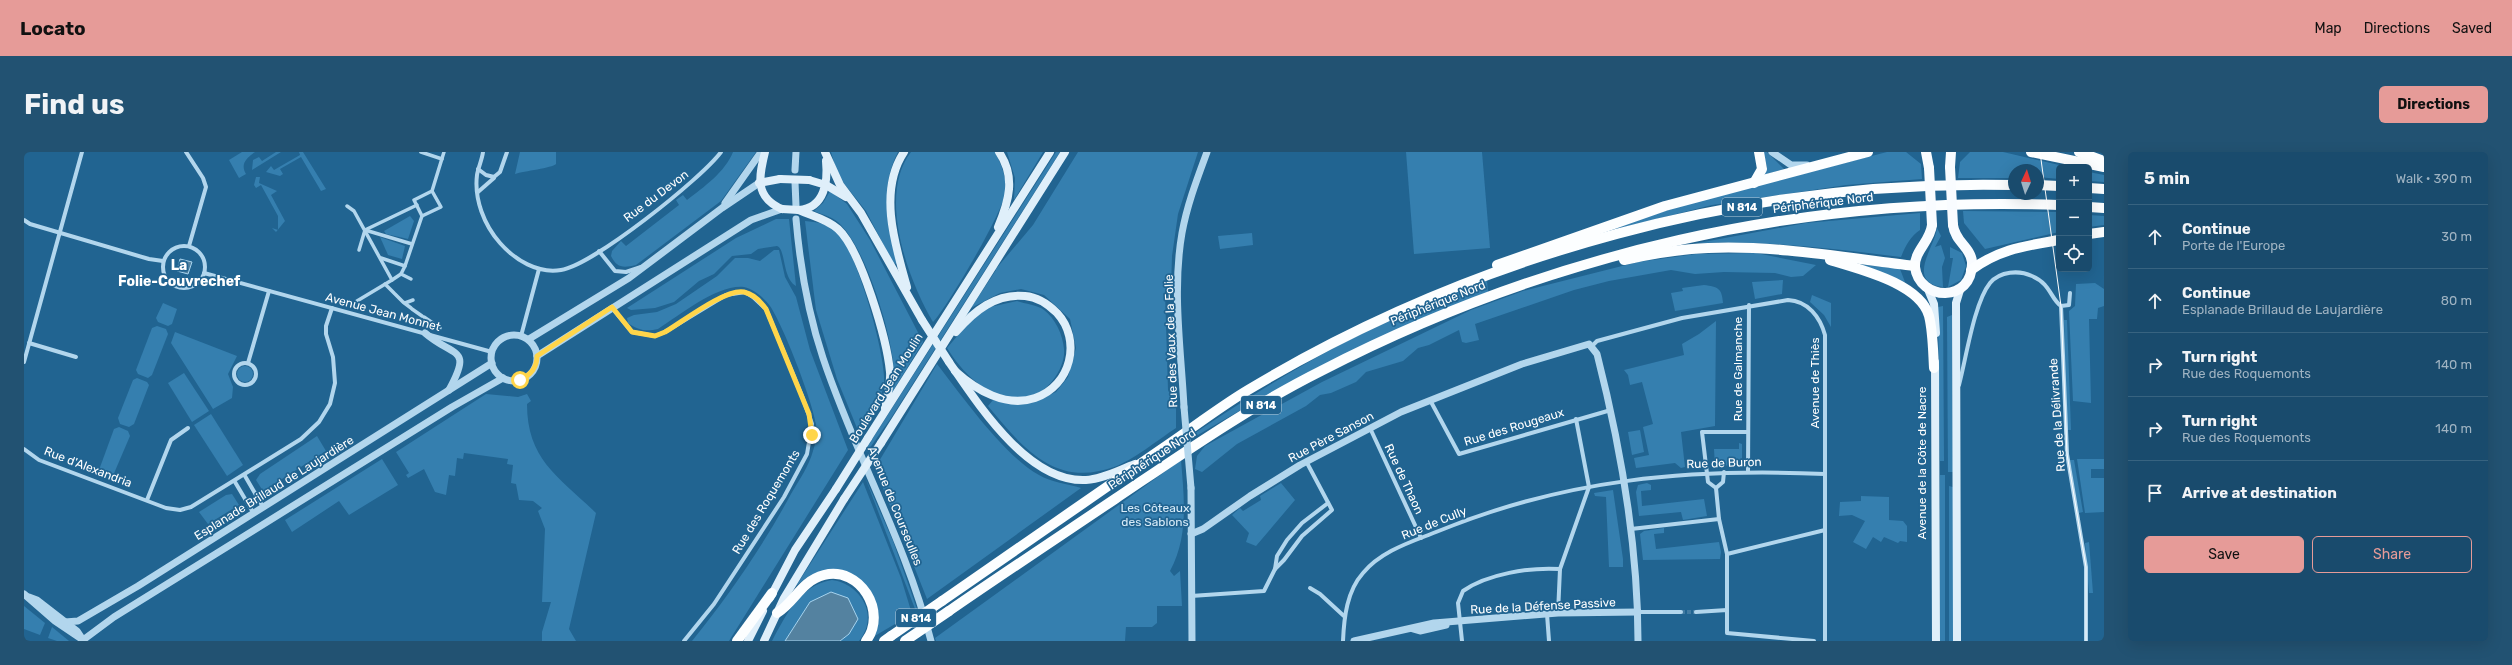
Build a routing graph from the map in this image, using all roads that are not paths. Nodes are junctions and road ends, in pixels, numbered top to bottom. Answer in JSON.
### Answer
{"nodes":[{"id":1,"x":82,"y":152,"type":"edge"},
{"id":2,"x":186,"y":152,"type":"edge"},
{"id":3,"x":421,"y":152,"type":"edge"},
{"id":4,"x":444,"y":152,"type":"edge"},
{"id":5,"x":483,"y":152,"type":"edge"},
{"id":6,"x":506,"y":152,"type":"edge"},
{"id":7,"x":721,"y":152,"type":"edge"},
{"id":8,"x":761,"y":152,"type":"edge"},
{"id":9,"x":765,"y":152,"type":"edge"},
{"id":10,"x":796,"y":152,"type":"edge"},
{"id":11,"x":825,"y":152,"type":"edge"},
{"id":12,"x":904,"y":152,"type":"edge"},
{"id":13,"x":999,"y":152,"type":"edge"},
{"id":14,"x":1050,"y":152,"type":"edge"},
{"id":15,"x":1065,"y":152,"type":"edge"},
{"id":16,"x":1207,"y":152,"type":"edge"},
{"id":17,"x":1759,"y":152,"type":"edge"},
{"id":18,"x":1772,"y":152,"type":"edge"},
{"id":19,"x":1868,"y":152,"type":"edge"},
{"id":20,"x":1926,"y":152,"type":"edge"},
{"id":21,"x":1952,"y":152,"type":"edge"},
{"id":22,"x":2031,"y":152,"type":"edge"},
{"id":23,"x":2079,"y":152,"type":"edge"},
{"id":24,"x":442,"y":159,"type":"junction"},
{"id":25,"x":2104,"y":162,"type":"edge"},
{"id":26,"x":1817,"y":166,"type":"junction"},
{"id":27,"x":2104,"y":167,"type":"edge"},
{"id":28,"x":478,"y":169,"type":"junction"},
{"id":29,"x":795,"y":170,"type":"dead end"},
{"id":30,"x":494,"y":177,"type":"junction"},
{"id":31,"x":795,"y":182,"type":"dead end"},
{"id":32,"x":759,"y":183,"type":"junction"},
{"id":33,"x":1754,"y":183,"type":"junction"},
{"id":34,"x":826,"y":185,"type":"junction"},
{"id":35,"x":2008,"y":185,"type":"edge"},
{"id":36,"x":2044,"y":186,"type":"edge"},
{"id":37,"x":2056,"y":186,"type":"edge"},
{"id":38,"x":2092,"y":188,"type":"edge"},
{"id":39,"x":2104,"y":188,"type":"edge"},
{"id":40,"x":432,"y":191,"type":"junction"},
{"id":41,"x":478,"y":192,"type":"junction"},
{"id":42,"x":850,"y":200,"type":"junction"},
{"id":43,"x":417,"y":205,"type":"junction"},
{"id":44,"x":347,"y":206,"type":"dead end"},
{"id":45,"x":2056,"y":206,"type":"edge"},
{"id":46,"x":2092,"y":207,"type":"edge"},
{"id":47,"x":722,"y":208,"type":"junction"},
{"id":48,"x":2104,"y":208,"type":"edge"},
{"id":49,"x":780,"y":209,"type":"junction"},
{"id":50,"x":800,"y":209,"type":"junction"},
{"id":51,"x":422,"y":216,"type":"junction"},
{"id":52,"x":796,"y":219,"type":"dead end"},
{"id":53,"x":24,"y":220,"type":"edge"},
{"id":54,"x":365,"y":230,"type":"junction"},
{"id":55,"x":60,"y":232,"type":"junction"},
{"id":56,"x":2104,"y":232,"type":"edge"},
{"id":57,"x":2092,"y":234,"type":"edge"},
{"id":58,"x":2056,"y":241,"type":"edge"},
{"id":59,"x":412,"y":244,"type":"junction"},
{"id":60,"x":189,"y":246,"type":"junction"},
{"id":61,"x":990,"y":246,"type":"junction"},
{"id":62,"x":359,"y":250,"type":"dead end"},
{"id":63,"x":599,"y":251,"type":"junction"},
{"id":64,"x":1805,"y":253,"type":"junction"},
{"id":65,"x":381,"y":258,"type":"junction"},
{"id":66,"x":163,"y":261,"type":"junction"},
{"id":67,"x":646,"y":265,"type":"junction"},
{"id":68,"x":405,"y":266,"type":"junction"},
{"id":69,"x":1915,"y":266,"type":"junction"},
{"id":70,"x":539,"y":269,"type":"junction"},
{"id":71,"x":1569,"y":269,"type":"junction"},
{"id":72,"x":1971,"y":270,"type":"junction"},
{"id":73,"x":204,"y":273,"type":"junction"},
{"id":74,"x":401,"y":274,"type":"junction"},
{"id":75,"x":411,"y":278,"type":"dead end"},
{"id":76,"x":1478,"y":279,"type":"junction"},
{"id":77,"x":392,"y":280,"type":"junction"},
{"id":78,"x":385,"y":284,"type":"junction"},
{"id":79,"x":1927,"y":287,"type":"junction"},
{"id":80,"x":269,"y":290,"type":"junction"},
{"id":81,"x":1960,"y":290,"type":"junction"},
{"id":82,"x":2070,"y":293,"type":"dead end"},
{"id":83,"x":911,"y":299,"type":"junction"},
{"id":84,"x":413,"y":300,"type":"dead end"},
{"id":85,"x":357,"y":301,"type":"dead end"},
{"id":86,"x":403,"y":302,"type":"junction"},
{"id":87,"x":1749,"y":305,"type":"junction"},
{"id":88,"x":2061,"y":306,"type":"junction"},
{"id":89,"x":612,"y":307,"type":"junction"},
{"id":90,"x":332,"y":308,"type":"junction"},
{"id":91,"x":440,"y":328,"type":"dead end"},
{"id":92,"x":425,"y":334,"type":"junction"},
{"id":93,"x":521,"y":336,"type":"junction"},
{"id":94,"x":528,"y":339,"type":"junction"},
{"id":95,"x":29,"y":344,"type":"junction"},
{"id":96,"x":1592,"y":346,"type":"junction"},
{"id":97,"x":492,"y":352,"type":"junction"},
{"id":98,"x":937,"y":354,"type":"junction"},
{"id":99,"x":537,"y":356,"type":"junction"},
{"id":100,"x":76,"y":357,"type":"dead end"},
{"id":101,"x":24,"y":362,"type":"edge"},
{"id":102,"x":248,"y":363,"type":"junction"},
{"id":103,"x":492,"y":363,"type":"junction"},
{"id":104,"x":1934,"y":368,"type":"junction"},
{"id":105,"x":955,"y":371,"type":"junction"},
{"id":106,"x":503,"y":378,"type":"junction"},
{"id":107,"x":448,"y":392,"type":"junction"},
{"id":108,"x":1957,"y":395,"type":"junction"},
{"id":109,"x":1430,"y":400,"type":"junction"},
{"id":110,"x":1611,"y":410,"type":"junction"},
{"id":111,"x":885,"y":411,"type":"junction"},
{"id":112,"x":1576,"y":419,"type":"junction"},
{"id":113,"x":188,"y":428,"type":"dead end"},
{"id":114,"x":1370,"y":428,"type":"junction"},
{"id":115,"x":1748,"y":432,"type":"junction"},
{"id":116,"x":24,"y":449,"type":"edge"},
{"id":117,"x":1147,"y":459,"type":"junction"},
{"id":118,"x":1306,"y":461,"type":"junction"},
{"id":119,"x":1748,"y":471,"type":"junction"},
{"id":120,"x":1706,"y":472,"type":"junction"},
{"id":121,"x":1724,"y":472,"type":"junction"},
{"id":122,"x":1825,"y":474,"type":"junction"},
{"id":123,"x":245,"y":476,"type":"junction"},
{"id":124,"x":1625,"y":481,"type":"junction"},
{"id":125,"x":235,"y":482,"type":"junction"},
{"id":126,"x":1589,"y":487,"type":"junction"},
{"id":127,"x":1716,"y":488,"type":"junction"},
{"id":128,"x":147,"y":500,"type":"junction"},
{"id":129,"x":1328,"y":503,"type":"junction"},
{"id":130,"x":263,"y":508,"type":"junction"},
{"id":131,"x":254,"y":514,"type":"junction"},
{"id":132,"x":1719,"y":519,"type":"junction"},
{"id":133,"x":270,"y":520,"type":"junction"},
{"id":134,"x":261,"y":526,"type":"junction"},
{"id":135,"x":1631,"y":529,"type":"junction"},
{"id":136,"x":1825,"y":530,"type":"junction"},
{"id":137,"x":1191,"y":534,"type":"junction"},
{"id":138,"x":1421,"y":538,"type":"junction"},
{"id":139,"x":1726,"y":554,"type":"junction"},
{"id":140,"x":1275,"y":569,"type":"junction"},
{"id":141,"x":1560,"y":570,"type":"junction"},
{"id":142,"x":1310,"y":588,"type":"dead end"},
{"id":143,"x":772,"y":593,"type":"junction"},
{"id":144,"x":26,"y":596,"type":"edge"},
{"id":145,"x":1190,"y":596,"type":"junction"},
{"id":146,"x":1727,"y":610,"type":"junction"},
{"id":147,"x":1638,"y":612,"type":"junction"},
{"id":148,"x":1681,"y":612,"type":"tunnel mouth"},
{"id":149,"x":1696,"y":612,"type":"tunnel mouth"},
{"id":150,"x":777,"y":613,"type":"junction"},
{"id":151,"x":1558,"y":613,"type":"junction"},
{"id":152,"x":1547,"y":614,"type":"junction"},
{"id":153,"x":1345,"y":618,"type":"junction"},
{"id":154,"x":65,"y":622,"type":"junction"},
{"id":155,"x":1460,"y":622,"type":"junction"},
{"id":156,"x":887,"y":638,"type":"edge"},
{"id":157,"x":83,"y":640,"type":"edge"},
{"id":158,"x":684,"y":641,"type":"edge"},
{"id":159,"x":737,"y":641,"type":"edge"},
{"id":160,"x":748,"y":641,"type":"edge"},
{"id":161,"x":764,"y":641,"type":"edge"},
{"id":162,"x":866,"y":641,"type":"edge"},
{"id":163,"x":905,"y":641,"type":"edge"},
{"id":164,"x":931,"y":641,"type":"edge"},
{"id":165,"x":1192,"y":641,"type":"edge"},
{"id":166,"x":1343,"y":641,"type":"edge"},
{"id":167,"x":1354,"y":641,"type":"edge"},
{"id":168,"x":1462,"y":641,"type":"edge"},
{"id":169,"x":1549,"y":641,"type":"edge"},
{"id":170,"x":1638,"y":641,"type":"edge"},
{"id":171,"x":1814,"y":641,"type":"edge"},
{"id":172,"x":1825,"y":641,"type":"edge"},
{"id":173,"x":1936,"y":641,"type":"edge"},
{"id":174,"x":1957,"y":641,"type":"edge"},
{"id":175,"x":2086,"y":641,"type":"edge"}],
"edges":[{"from":1,"to":55,"type":"street"},
{"from":2,"to":60,"type":"street"},
{"from":3,"to":24,"type":"street"},
{"from":4,"to":24,"type":"street"},
{"from":5,"to":28,"type":"street"},
{"from":6,"to":30,"type":"street"},
{"from":7,"to":63,"type":"street","name":"Rue du Devon"},
{"from":8,"to":47,"type":"street"},
{"from":9,"to":32,"type":"main road"},
{"from":10,"to":29,"type":"street"},
{"from":11,"to":34,"type":"main road"},
{"from":11,"to":42,"type":"main road"},
{"from":12,"to":83,"type":"main road"},
{"from":13,"to":61,"type":"main road"},
{"from":14,"to":61,"type":"main road","name":"Boulevard Jean Moulin"},
{"from":15,"to":98,"type":"main road"},
{"from":16,"to":137,"type":"street","name":"Rue des Vaux de la Folie","bridge":true},
{"from":17,"to":33,"type":"highway"},
{"from":18,"to":26,"type":"street"},
{"from":19,"to":26,"type":"highway"},
{"from":20,"to":69,"type":"main road","bridge":true},
{"from":21,"to":72,"type":"main road","bridge":true},
{"from":22,"to":27,"type":"highway"},
{"from":23,"to":25,"type":"highway"},
{"from":24,"to":40,"type":"street"},
{"from":26,"to":33,"type":"highway"},
{"from":28,"to":30,"type":"street"},
{"from":28,"to":41,"type":"street"},
{"from":30,"to":41,"type":"street"},
{"from":31,"to":50,"type":"street"},
{"from":32,"to":34,"type":"main road","bridge":true},
{"from":32,"to":47,"type":"street"},
{"from":32,"to":49,"type":"main road"},
{"from":33,"to":76,"type":"highway"},
{"from":34,"to":42,"type":"main road"},
{"from":34,"to":50,"type":"main road"},
{"from":35,"to":76,"type":"highway","name":"Périphérique Nord","number":"N 814"},
{"from":36,"to":37,"type":"highway"},
{"from":38,"to":39,"type":"highway"},
{"from":40,"to":43,"type":"street"},
{"from":40,"to":51,"type":"street"},
{"from":41,"to":70,"type":"street"},
{"from":42,"to":83,"type":"main road"},
{"from":43,"to":51,"type":"street"},
{"from":43,"to":54,"type":"street"},
{"from":44,"to":54,"type":"street"},
{"from":45,"to":71,"type":"highway","name":"Périphérique Nord","number":"N 814"},
{"from":46,"to":48,"type":"highway"},
{"from":47,"to":67,"type":"street"},
{"from":49,"to":50,"type":"main road","bridge":true},
{"from":49,"to":89,"type":"street"},
{"from":50,"to":111,"type":"main road"},
{"from":51,"to":59,"type":"street"},
{"from":52,"to":164,"type":"street","name":"Avenue de Courseulles"},
{"from":53,"to":55,"type":"street"},
{"from":54,"to":59,"type":"street"},
{"from":54,"to":62,"type":"street"},
{"from":54,"to":65,"type":"street"},
{"from":55,"to":66,"type":"street"},
{"from":55,"to":95,"type":"street"},
{"from":56,"to":57,"type":"highway"},
{"from":58,"to":72,"type":"highway"},
{"from":59,"to":68,"type":"street"},
{"from":60,"to":66,"type":"street"},
{"from":60,"to":73,"type":"street"},
{"from":61,"to":111,"type":"main road","name":"Boulevard Jean Moulin"},
{"from":63,"to":67,"type":"street"},
{"from":63,"to":70,"type":"street","name":"Rue du Devon"},
{"from":64,"to":69,"type":"highway"},
{"from":64,"to":71,"type":"highway"},
{"from":64,"to":104,"type":"highway"},
{"from":65,"to":68,"type":"street"},
{"from":65,"to":77,"type":"street"},
{"from":66,"to":73,"type":"street"},
{"from":67,"to":94,"type":"street"},
{"from":68,"to":74,"type":"street"},
{"from":69,"to":79,"type":"main road","name":"Avenue de la Côte de Nacre"},
{"from":70,"to":93,"type":"street"},
{"from":71,"to":163,"type":"highway","name":"Périphérique Nord","number":"N 814","bridge":true},
{"from":72,"to":81,"type":"main road"},
{"from":73,"to":80,"type":"street","name":"Avenue Jean Monnet"},
{"from":74,"to":75,"type":"street"},
{"from":74,"to":77,"type":"street"},
{"from":76,"to":117,"type":"highway","name":"Périphérique Nord","number":"N 814"},
{"from":77,"to":78,"type":"street"},
{"from":78,"to":85,"type":"street"},
{"from":78,"to":86,"type":"street"},
{"from":79,"to":81,"type":"main road"},
{"from":79,"to":104,"type":"main road","name":"Avenue de la Côte de Nacre"},
{"from":80,"to":90,"type":"street","name":"Avenue Jean Monnet"},
{"from":80,"to":102,"type":"street"},
{"from":81,"to":108,"type":"main road"},
{"from":82,"to":88,"type":"street"},
{"from":83,"to":105,"type":"main road","bridge":true},
{"from":84,"to":86,"type":"street"},
{"from":86,"to":91,"type":"street"},
{"from":87,"to":96,"type":"street","name":"Avenue de Thiès"},
{"from":87,"to":115,"type":"street","name":"Rue de Galmanche"},
{"from":87,"to":122,"type":"street","name":"Avenue de Thiès"},
{"from":88,"to":108,"type":"street"},
{"from":88,"to":175,"type":"street","name":"Rue de la Délivrande"},
{"from":89,"to":99,"type":"street"},
{"from":89,"to":158,"type":"street","name":"Rue des Roquemonts"},
{"from":90,"to":92,"type":"street","name":"Avenue Jean Monnet"},
{"from":90,"to":123,"type":"street","name":"Rue d'Alexandria"},
{"from":92,"to":97,"type":"street","name":"Avenue Jean Monnet"},
{"from":92,"to":107,"type":"street"},
{"from":93,"to":94,"type":"street"},
{"from":93,"to":97,"type":"street"},
{"from":94,"to":99,"type":"street"},
{"from":95,"to":100,"type":"street"},
{"from":95,"to":101,"type":"street"},
{"from":96,"to":109,"type":"street","name":"Rue Père Sanson"},
{"from":96,"to":110,"type":"street"},
{"from":97,"to":103,"type":"street"},
{"from":98,"to":105,"type":"main road"},
{"from":98,"to":150,"type":"main road","bridge":true},
{"from":99,"to":106,"type":"street"},
{"from":102,"to":102,"type":"street"},
{"from":103,"to":106,"type":"street"},
{"from":103,"to":107,"type":"street","name":"Esplanade Brillaud de Laujardière"},
{"from":104,"to":173,"type":"main road","name":"Avenue de la Côte de Nacre"},
{"from":105,"to":117,"type":"main road"},
{"from":106,"to":133,"type":"street","name":"Esplanade Brillaud de Laujardière"},
{"from":107,"to":130,"type":"street","name":"Esplanade Brillaud de Laujardière"},
{"from":108,"to":174,"type":"main road"},
{"from":109,"to":112,"type":"street","name":"Rue des Rougeaux"},
{"from":109,"to":114,"type":"street","name":"Rue Père Sanson"},
{"from":110,"to":112,"type":"street","name":"Rue des Rougeaux"},
{"from":110,"to":124,"type":"street"},
{"from":111,"to":143,"type":"main road","name":"Boulevard Jean Moulin","bridge":true},
{"from":112,"to":126,"type":"street"},
{"from":113,"to":128,"type":"street"},
{"from":114,"to":118,"type":"street","name":"Rue Père Sanson"},
{"from":114,"to":138,"type":"street","name":"Rue de Thaon"},
{"from":115,"to":119,"type":"street","name":"Rue de Galmanche"},
{"from":115,"to":120,"type":"street","name":"Rue de Galmanche"},
{"from":116,"to":128,"type":"street","name":"Rue d'Alexandria"},
{"from":117,"to":156,"type":"highway","name":"Périphérique Nord","number":"N 814","bridge":true},
{"from":118,"to":129,"type":"street"},
{"from":118,"to":137,"type":"street","name":"Rue Père Sanson"},
{"from":119,"to":121,"type":"street","name":"Rue de Buron"},
{"from":119,"to":122,"type":"street","name":"Rue de Buron"},
{"from":120,"to":121,"type":"street","name":"Rue de Buron"},
{"from":120,"to":124,"type":"street","name":"Rue de Buron"},
{"from":120,"to":127,"type":"street"},
{"from":121,"to":127,"type":"street"},
{"from":122,"to":136,"type":"street","name":"Avenue de Thiès"},
{"from":123,"to":125,"type":"street","name":"Rue d'Alexandria"},
{"from":123,"to":130,"type":"street"},
{"from":124,"to":126,"type":"street","name":"Rue de Cully"},
{"from":124,"to":135,"type":"street"},
{"from":125,"to":128,"type":"street","name":"Rue d'Alexandria"},
{"from":125,"to":131,"type":"street"},
{"from":126,"to":138,"type":"street","name":"Rue de Cully"},
{"from":126,"to":141,"type":"street"},
{"from":127,"to":132,"type":"street"},
{"from":129,"to":140,"type":"street"},
{"from":129,"to":140,"type":"street"},
{"from":130,"to":131,"type":"street","name":"Esplanade Brillaud de Laujardière"},
{"from":130,"to":133,"type":"street"},
{"from":131,"to":134,"type":"street"},
{"from":131,"to":154,"type":"street","name":"Esplanade Brillaud de Laujardière"},
{"from":132,"to":135,"type":"street"},
{"from":132,"to":139,"type":"street"},
{"from":133,"to":134,"type":"street","name":"Esplanade Brillaud de Laujardière"},
{"from":134,"to":157,"type":"street","name":"Esplanade Brillaud de Laujardière"},
{"from":135,"to":147,"type":"street"},
{"from":136,"to":139,"type":"street"},
{"from":136,"to":172,"type":"street","name":"Avenue de Thiès"},
{"from":137,"to":145,"type":"street"},
{"from":138,"to":153,"type":"street","name":"Rue de Cully"},
{"from":139,"to":146,"type":"street"},
{"from":140,"to":145,"type":"street"},
{"from":141,"to":151,"type":"street"},
{"from":141,"to":155,"type":"street"},
{"from":142,"to":153,"type":"street"},
{"from":143,"to":159,"type":"highway"},
{"from":143,"to":160,"type":"main road","name":"Boulevard Jean Moulin"},
{"from":144,"to":154,"type":"street"},
{"from":144,"to":157,"type":"street"},
{"from":145,"to":165,"type":"street"},
{"from":146,"to":149,"type":"street"},
{"from":146,"to":171,"type":"street"},
{"from":147,"to":148,"type":"street"},
{"from":147,"to":151,"type":"street","name":"Rue de la Défense Passive"},
{"from":147,"to":170,"type":"street"},
{"from":150,"to":161,"type":"main road"},
{"from":150,"to":162,"type":"highway"},
{"from":151,"to":152,"type":"street","name":"Rue de la Défense Passive"},
{"from":152,"to":155,"type":"street","name":"Rue de la Défense Passive"},
{"from":152,"to":169,"type":"street"},
{"from":153,"to":166,"type":"street","name":"Rue de Cully"},
{"from":154,"to":157,"type":"street"},
{"from":155,"to":167,"type":"street","name":"Rue de la Défense Passive"},
{"from":155,"to":168,"type":"street"}]}
